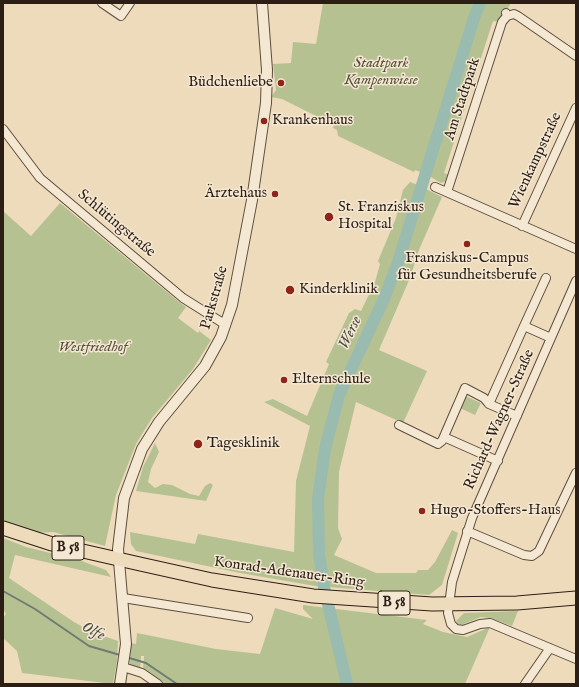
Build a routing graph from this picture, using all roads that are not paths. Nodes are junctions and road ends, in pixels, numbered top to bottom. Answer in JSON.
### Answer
{"nodes":[{"id":1,"x":102,"y":3,"type":"edge"},
{"id":2,"x":130,"y":3,"type":"edge"},
{"id":3,"x":262,"y":3,"type":"edge"},
{"id":4,"x":576,"y":56,"type":"edge"},
{"id":5,"x":576,"y":108,"type":"edge"},
{"id":6,"x":3,"y":129,"type":"edge"},
{"id":7,"x":435,"y":186,"type":"dead end"},
{"id":8,"x":447,"y":192,"type":"junction"},
{"id":9,"x":522,"y":226,"type":"junction"},
{"id":10,"x":576,"y":249,"type":"edge"},
{"id":11,"x":546,"y":278,"type":"dead end"},
{"id":12,"x":576,"y":281,"type":"edge"},
{"id":13,"x":226,"y":325,"type":"junction"},
{"id":14,"x":524,"y":326,"type":"junction"},
{"id":15,"x":551,"y":338,"type":"junction"},
{"id":16,"x":489,"y":404,"type":"junction"},
{"id":17,"x":517,"y":416,"type":"junction"},
{"id":18,"x":399,"y":425,"type":"dead end"},
{"id":19,"x":444,"y":437,"type":"junction"},
{"id":20,"x":498,"y":461,"type":"junction"},
{"id":21,"x":576,"y":473,"type":"edge"},
{"id":22,"x":3,"y":528,"type":"edge"},
{"id":23,"x":467,"y":531,"type":"junction"},
{"id":24,"x":118,"y":559,"type":"junction"},
{"id":25,"x":123,"y":598,"type":"junction"},
{"id":26,"x":576,"y":598,"type":"edge"},
{"id":27,"x":449,"y":604,"type":"junction"},
{"id":28,"x":248,"y":618,"type":"dead end"},
{"id":29,"x":550,"y":648,"type":"junction"},
{"id":30,"x":576,"y":659,"type":"edge"},
{"id":31,"x":124,"y":660,"type":"junction"},
{"id":32,"x":120,"y":684,"type":"edge"},
{"id":33,"x":158,"y":684,"type":"edge"},
{"id":34,"x":525,"y":684,"type":"edge"}],
"edges":[{"from":1,"to":2,"type":"street"},
{"from":3,"to":13,"type":"street","name":"Parkstraße"},
{"from":4,"to":8,"type":"street","name":"Am Stadtpark"},
{"from":5,"to":9,"type":"street","name":"Wienkampstraße"},
{"from":6,"to":13,"type":"street","name":"Schlütingstraße"},
{"from":7,"to":8,"type":"street"},
{"from":8,"to":9,"type":"street"},
{"from":9,"to":10,"type":"street"},
{"from":11,"to":14,"type":"street","name":"Richard-Wagner-Straße"},
{"from":12,"to":15,"type":"street","name":"Richard-Wagner-Straße"},
{"from":13,"to":24,"type":"street","name":"Parkstraße"},
{"from":14,"to":15,"type":"street","name":"Richard-Wagner-Straße"},
{"from":14,"to":16,"type":"street"},
{"from":15,"to":17,"type":"street","name":"Richard-Wagner-Straße"},
{"from":16,"to":17,"type":"street"},
{"from":16,"to":19,"type":"street"},
{"from":17,"to":20,"type":"street","name":"Richard-Wagner-Straße"},
{"from":18,"to":19,"type":"street"},
{"from":19,"to":20,"type":"street"},
{"from":20,"to":23,"type":"street","name":"Richard-Wagner-Straße"},
{"from":21,"to":23,"type":"street"},
{"from":22,"to":24,"type":"main road","name":"Konrad-Adenauer-Ring","number":"B 58"},
{"from":23,"to":27,"type":"street","name":"Richard-Wagner-Straße"},
{"from":24,"to":25,"type":"street","name":"Parkstraße"},
{"from":24,"to":27,"type":"main road","name":"Konrad-Adenauer-Ring","number":"B 58"},
{"from":25,"to":28,"type":"street"},
{"from":25,"to":31,"type":"street","name":"Parkstraße"},
{"from":26,"to":27,"type":"main road","name":"Konrad-Adenauer-Ring","number":"B 58"},
{"from":27,"to":29,"type":"street","name":"Richard-Wagner-Straße"},
{"from":29,"to":30,"type":"street"},
{"from":29,"to":34,"type":"street"},
{"from":31,"to":32,"type":"street","name":"Parkstraße"},
{"from":31,"to":33,"type":"street"}]}
